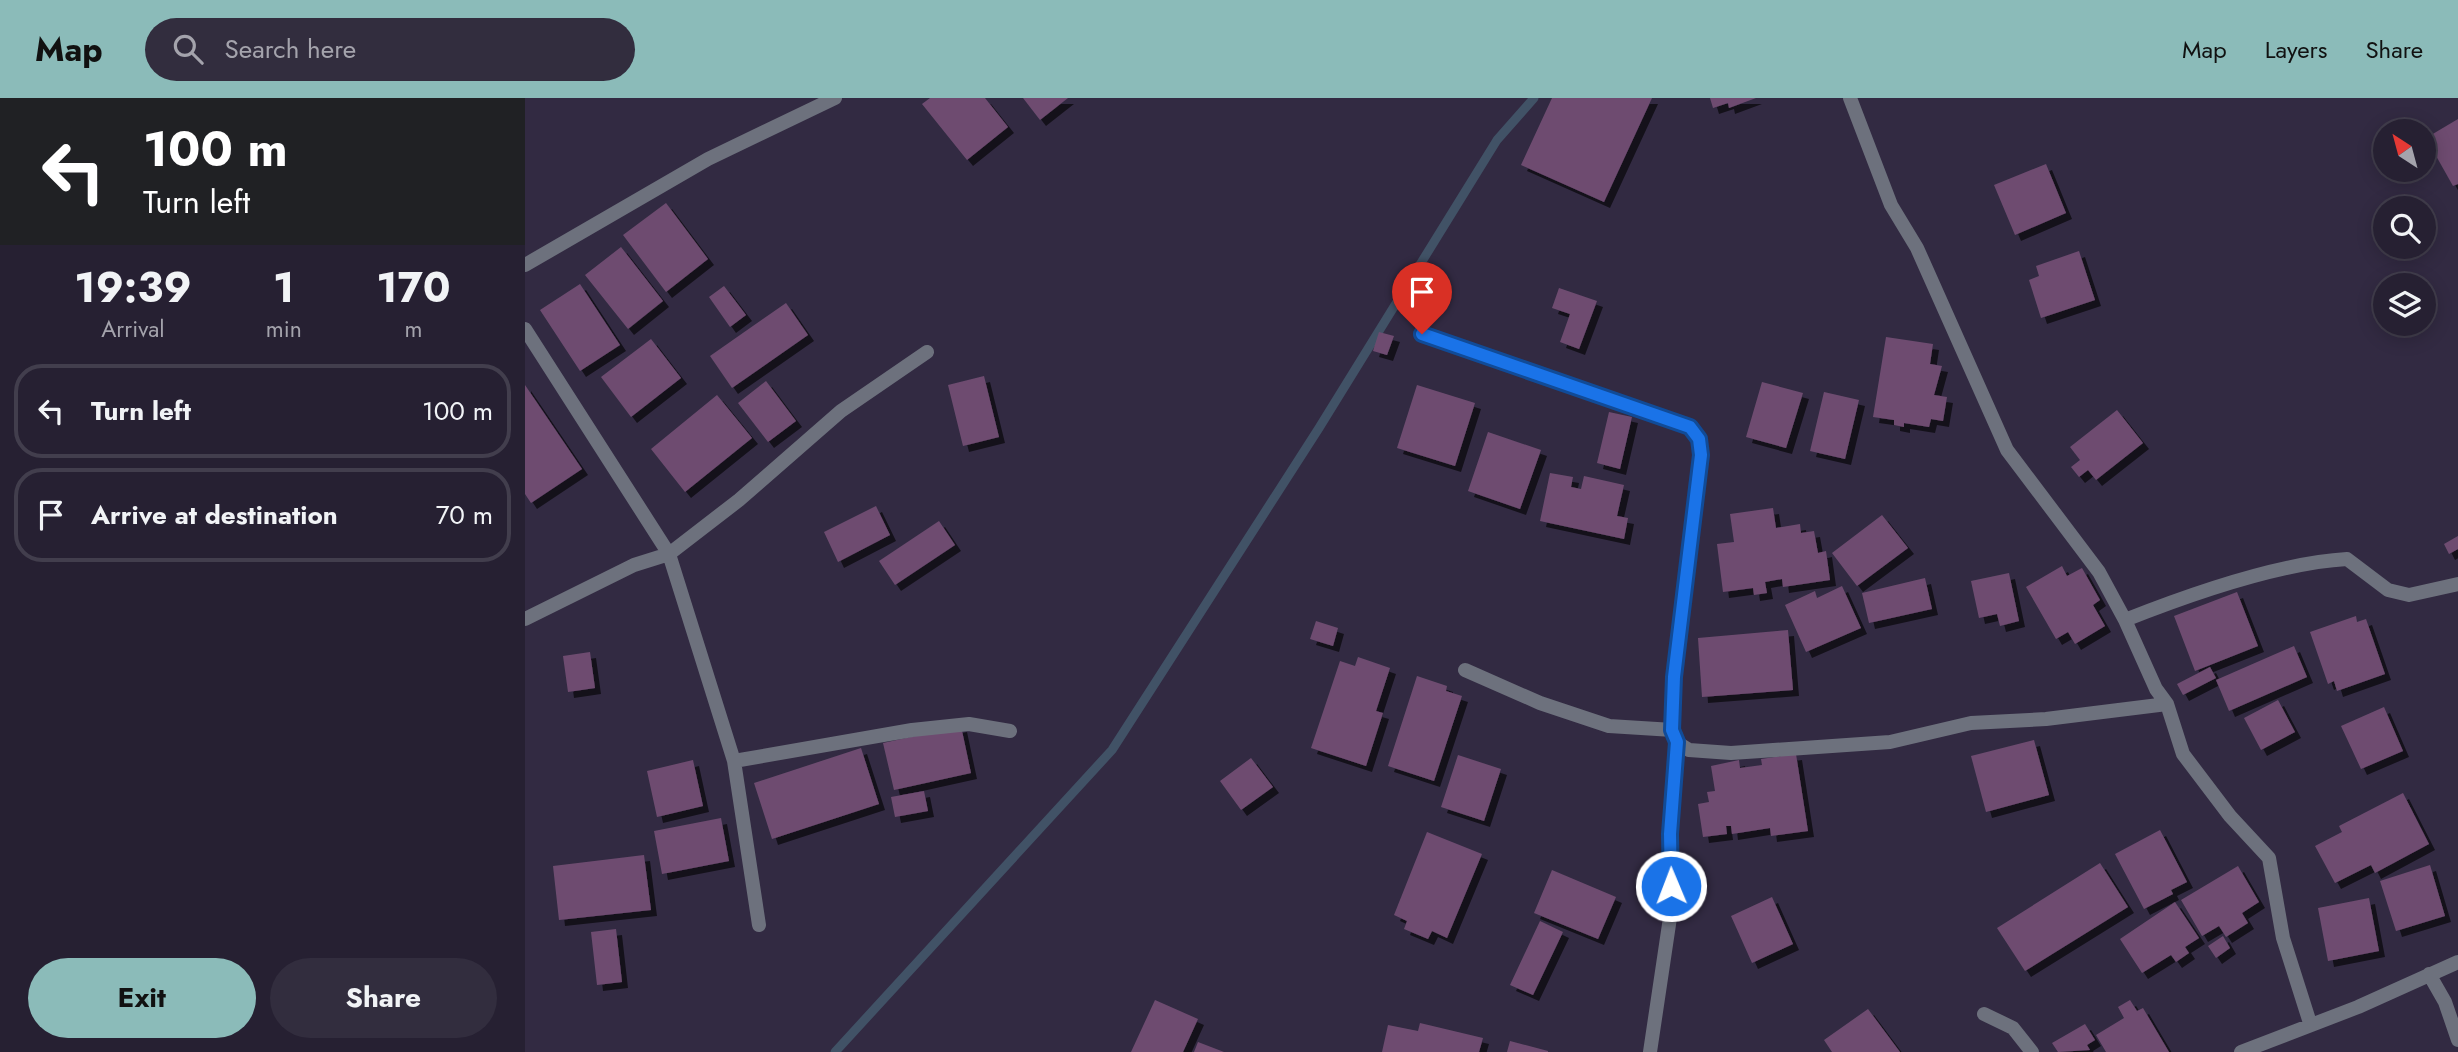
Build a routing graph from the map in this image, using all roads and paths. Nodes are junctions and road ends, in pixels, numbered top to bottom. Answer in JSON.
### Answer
{"nodes":[{"id":1,"x":835,"y":98,"type":"edge"},
{"id":2,"x":1850,"y":98,"type":"edge"},
{"id":3,"x":527,"y":260,"type":"edge"},
{"id":4,"x":525,"y":329,"type":"edge"},
{"id":5,"x":1422,"y":334,"type":"dead end"},
{"id":6,"x":927,"y":352,"type":"dead end"},
{"id":7,"x":669,"y":554,"type":"junction"},
{"id":8,"x":2458,"y":584,"type":"edge"},
{"id":9,"x":525,"y":619,"type":"edge"},
{"id":10,"x":2125,"y":620,"type":"junction"},
{"id":11,"x":1465,"y":670,"type":"dead end"},
{"id":12,"x":2167,"y":704,"type":"junction"},
{"id":13,"x":1010,"y":731,"type":"dead end"},
{"id":14,"x":1674,"y":736,"type":"junction"},
{"id":15,"x":734,"y":761,"type":"junction"},
{"id":16,"x":759,"y":925,"type":"dead end"},
{"id":17,"x":2458,"y":962,"type":"edge"},
{"id":18,"x":2430,"y":974,"type":"junction"},
{"id":19,"x":1984,"y":1014,"type":"dead end"},
{"id":20,"x":2311,"y":1023,"type":"junction"},
{"id":21,"x":2458,"y":1040,"type":"edge"},
{"id":22,"x":1650,"y":1052,"type":"edge"},
{"id":23,"x":2032,"y":1052,"type":"edge"},
{"id":24,"x":2241,"y":1052,"type":"edge"}],
"edges":[{"from":1,"to":3,"type":"street"},
{"from":2,"to":10,"type":"street"},
{"from":4,"to":7,"type":"street"},
{"from":5,"to":14,"type":"street"},
{"from":6,"to":7,"type":"street"},
{"from":7,"to":9,"type":"street"},
{"from":7,"to":15,"type":"street"},
{"from":8,"to":10,"type":"street"},
{"from":10,"to":12,"type":"street"},
{"from":11,"to":14,"type":"street"},
{"from":12,"to":14,"type":"street"},
{"from":12,"to":20,"type":"street"},
{"from":13,"to":15,"type":"street"},
{"from":14,"to":22,"type":"street"},
{"from":15,"to":16,"type":"street"},
{"from":17,"to":18,"type":"street"},
{"from":18,"to":20,"type":"street"},
{"from":18,"to":21,"type":"street"},
{"from":19,"to":23,"type":"street"},
{"from":20,"to":24,"type":"street"}]}
